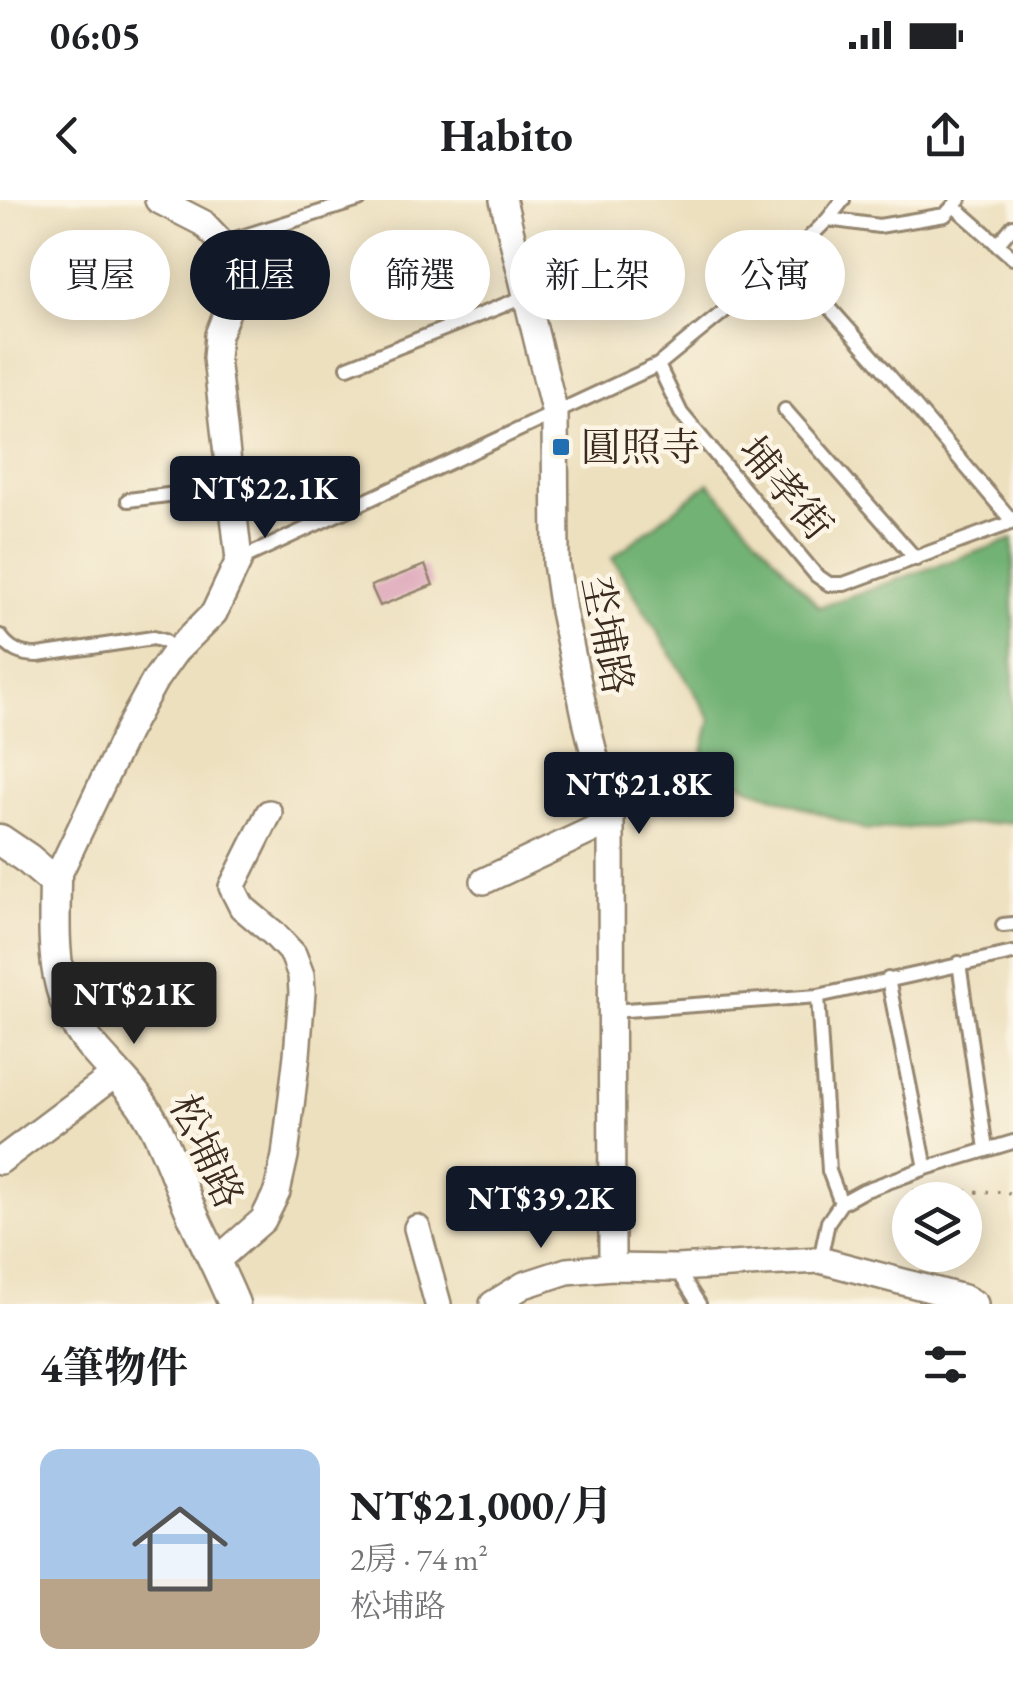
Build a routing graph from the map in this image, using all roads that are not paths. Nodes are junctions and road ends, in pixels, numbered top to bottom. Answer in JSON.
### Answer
{"nodes":[{"id":1,"x":158,"y":200,"type":"edge"},
{"id":2,"x":358,"y":200,"type":"edge"},
{"id":3,"x":503,"y":200,"type":"edge"},
{"id":4,"x":843,"y":200,"type":"edge"},
{"id":5,"x":956,"y":203,"type":"edge"},
{"id":6,"x":828,"y":219,"type":"junction"},
{"id":7,"x":1013,"y":226,"type":"edge"},
{"id":8,"x":209,"y":230,"type":"edge"},
{"id":9,"x":263,"y":230,"type":"edge"},
{"id":10,"x":510,"y":230,"type":"edge"},
{"id":11,"x":817,"y":230,"type":"edge"},
{"id":12,"x":997,"y":245,"type":"junction"},
{"id":13,"x":1013,"y":258,"type":"edge"},
{"id":14,"x":510,"y":303,"type":"edge"},
{"id":15,"x":224,"y":320,"type":"edge"},
{"id":16,"x":532,"y":320,"type":"edge"},
{"id":17,"x":713,"y":320,"type":"edge"},
{"id":18,"x":840,"y":320,"type":"edge"},
{"id":19,"x":658,"y":365,"type":"junction"},
{"id":20,"x":348,"y":367,"type":"dead end"},
{"id":21,"x":784,"y":410,"type":"dead end"},
{"id":22,"x":554,"y":414,"type":"junction"},
{"id":23,"x":231,"y":488,"type":"junction"},
{"id":24,"x":128,"y":500,"type":"dead end"},
{"id":25,"x":1013,"y":522,"type":"edge"},
{"id":26,"x":916,"y":558,"type":"junction"},
{"id":27,"x":239,"y":560,"type":"junction"},
{"id":28,"x":1,"y":638,"type":"edge"},
{"id":29,"x":175,"y":652,"type":"junction"},
{"id":30,"x":270,"y":813,"type":"dead end"},
{"id":31,"x":611,"y":821,"type":"junction"},
{"id":32,"x":0,"y":840,"type":"edge"},
{"id":33,"x":484,"y":881,"type":"dead end"},
{"id":34,"x":55,"y":882,"type":"junction"},
{"id":35,"x":1013,"y":952,"type":"edge"},
{"id":36,"x":958,"y":963,"type":"junction"},
{"id":37,"x":888,"y":979,"type":"junction"},
{"id":38,"x":818,"y":996,"type":"junction"},
{"id":39,"x":612,"y":1011,"type":"junction"},
{"id":40,"x":117,"y":1073,"type":"junction"},
{"id":41,"x":1013,"y":1142,"type":"edge"},
{"id":42,"x":986,"y":1149,"type":"junction"},
{"id":43,"x":0,"y":1160,"type":"edge"},
{"id":44,"x":926,"y":1168,"type":"junction"},
{"id":45,"x":840,"y":1204,"type":"junction"},
{"id":46,"x":418,"y":1228,"type":"dead end"},
{"id":47,"x":820,"y":1260,"type":"junction"},
{"id":48,"x":216,"y":1261,"type":"junction"},
{"id":49,"x":612,"y":1266,"type":"junction"},
{"id":50,"x":676,"y":1268,"type":"junction"},
{"id":51,"x":234,"y":1304,"type":"edge"},
{"id":52,"x":438,"y":1304,"type":"edge"},
{"id":53,"x":493,"y":1304,"type":"edge"},
{"id":54,"x":699,"y":1304,"type":"edge"},
{"id":55,"x":974,"y":1304,"type":"edge"}],
"edges":[{"from":1,"to":8,"type":"street"},
{"from":2,"to":9,"type":"lane"},
{"from":3,"to":10,"type":"street","name":"坔埔路"},
{"from":4,"to":6,"type":"lane"},
{"from":5,"to":6,"type":"lane"},
{"from":5,"to":12,"type":"lane"},
{"from":6,"to":11,"type":"lane"},
{"from":7,"to":12,"type":"lane"},
{"from":12,"to":13,"type":"lane"},
{"from":14,"to":20,"type":"lane"},
{"from":15,"to":23,"type":"street"},
{"from":16,"to":22,"type":"street","name":"坔埔路"},
{"from":17,"to":19,"type":"lane"},
{"from":18,"to":25,"type":"lane"},
{"from":19,"to":22,"type":"lane"},
{"from":19,"to":26,"type":"lane","name":"埔孝街"},
{"from":21,"to":26,"type":"lane"},
{"from":22,"to":27,"type":"lane"},
{"from":22,"to":31,"type":"street","name":"坔埔路"},
{"from":23,"to":24,"type":"lane"},
{"from":23,"to":27,"type":"street"},
{"from":25,"to":26,"type":"lane"},
{"from":27,"to":29,"type":"street"},
{"from":28,"to":29,"type":"lane"},
{"from":29,"to":34,"type":"street"},
{"from":30,"to":48,"type":"street"},
{"from":31,"to":33,"type":"street"},
{"from":31,"to":39,"type":"street","name":"坔埔路"},
{"from":32,"to":34,"type":"street"},
{"from":34,"to":40,"type":"street","name":"松埔路"},
{"from":35,"to":36,"type":"lane"},
{"from":36,"to":37,"type":"lane"},
{"from":36,"to":42,"type":"lane"},
{"from":37,"to":38,"type":"lane"},
{"from":37,"to":44,"type":"lane"},
{"from":38,"to":39,"type":"lane"},
{"from":38,"to":45,"type":"lane"},
{"from":39,"to":49,"type":"street","name":"坔埔路"},
{"from":40,"to":43,"type":"street"},
{"from":40,"to":48,"type":"street","name":"松埔路"},
{"from":41,"to":42,"type":"lane"},
{"from":42,"to":44,"type":"lane"},
{"from":44,"to":45,"type":"lane"},
{"from":45,"to":47,"type":"lane"},
{"from":46,"to":52,"type":"street"},
{"from":47,"to":50,"type":"street"},
{"from":47,"to":55,"type":"street"},
{"from":48,"to":51,"type":"street","name":"松埔路"},
{"from":49,"to":50,"type":"street"},
{"from":49,"to":53,"type":"street"},
{"from":50,"to":54,"type":"lane"}]}
